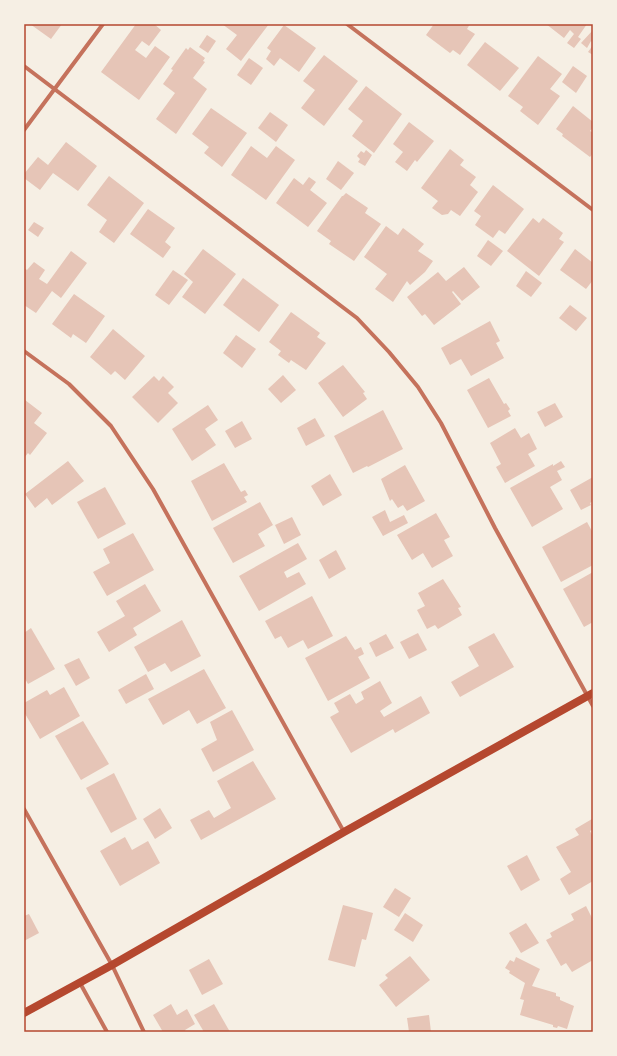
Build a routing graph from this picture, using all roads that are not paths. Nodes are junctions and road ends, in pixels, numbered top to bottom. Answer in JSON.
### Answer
{"nodes":[{"id":1,"x":103,"y":24,"type":"edge"},
{"id":2,"x":347,"y":24,"type":"edge"},
{"id":3,"x":24,"y":66,"type":"edge"},
{"id":4,"x":55,"y":89,"type":"junction"},
{"id":5,"x":24,"y":130,"type":"edge"},
{"id":6,"x":593,"y":210,"type":"edge"},
{"id":7,"x":24,"y":351,"type":"edge"},
{"id":8,"x":590,"y":695,"type":"edge"},
{"id":9,"x":593,"y":706,"type":"edge"},
{"id":10,"x":24,"y":809,"type":"edge"},
{"id":11,"x":344,"y":832,"type":"junction"},
{"id":12,"x":112,"y":965,"type":"junction"},
{"id":13,"x":80,"y":983,"type":"junction"},
{"id":14,"x":24,"y":1013,"type":"edge"},
{"id":15,"x":107,"y":1032,"type":"edge"},
{"id":16,"x":144,"y":1032,"type":"edge"}],
"edges":[{"from":1,"to":4,"type":"street"},
{"from":2,"to":6,"type":"street"},
{"from":3,"to":4,"type":"street"},
{"from":4,"to":5,"type":"street"},
{"from":4,"to":8,"type":"street"},
{"from":7,"to":11,"type":"street"},
{"from":8,"to":9,"type":"street"},
{"from":8,"to":11,"type":"main road"},
{"from":10,"to":12,"type":"street"},
{"from":11,"to":12,"type":"main road"},
{"from":12,"to":13,"type":"main road"},
{"from":12,"to":16,"type":"street"},
{"from":13,"to":14,"type":"main road"},
{"from":13,"to":15,"type":"street"}]}
